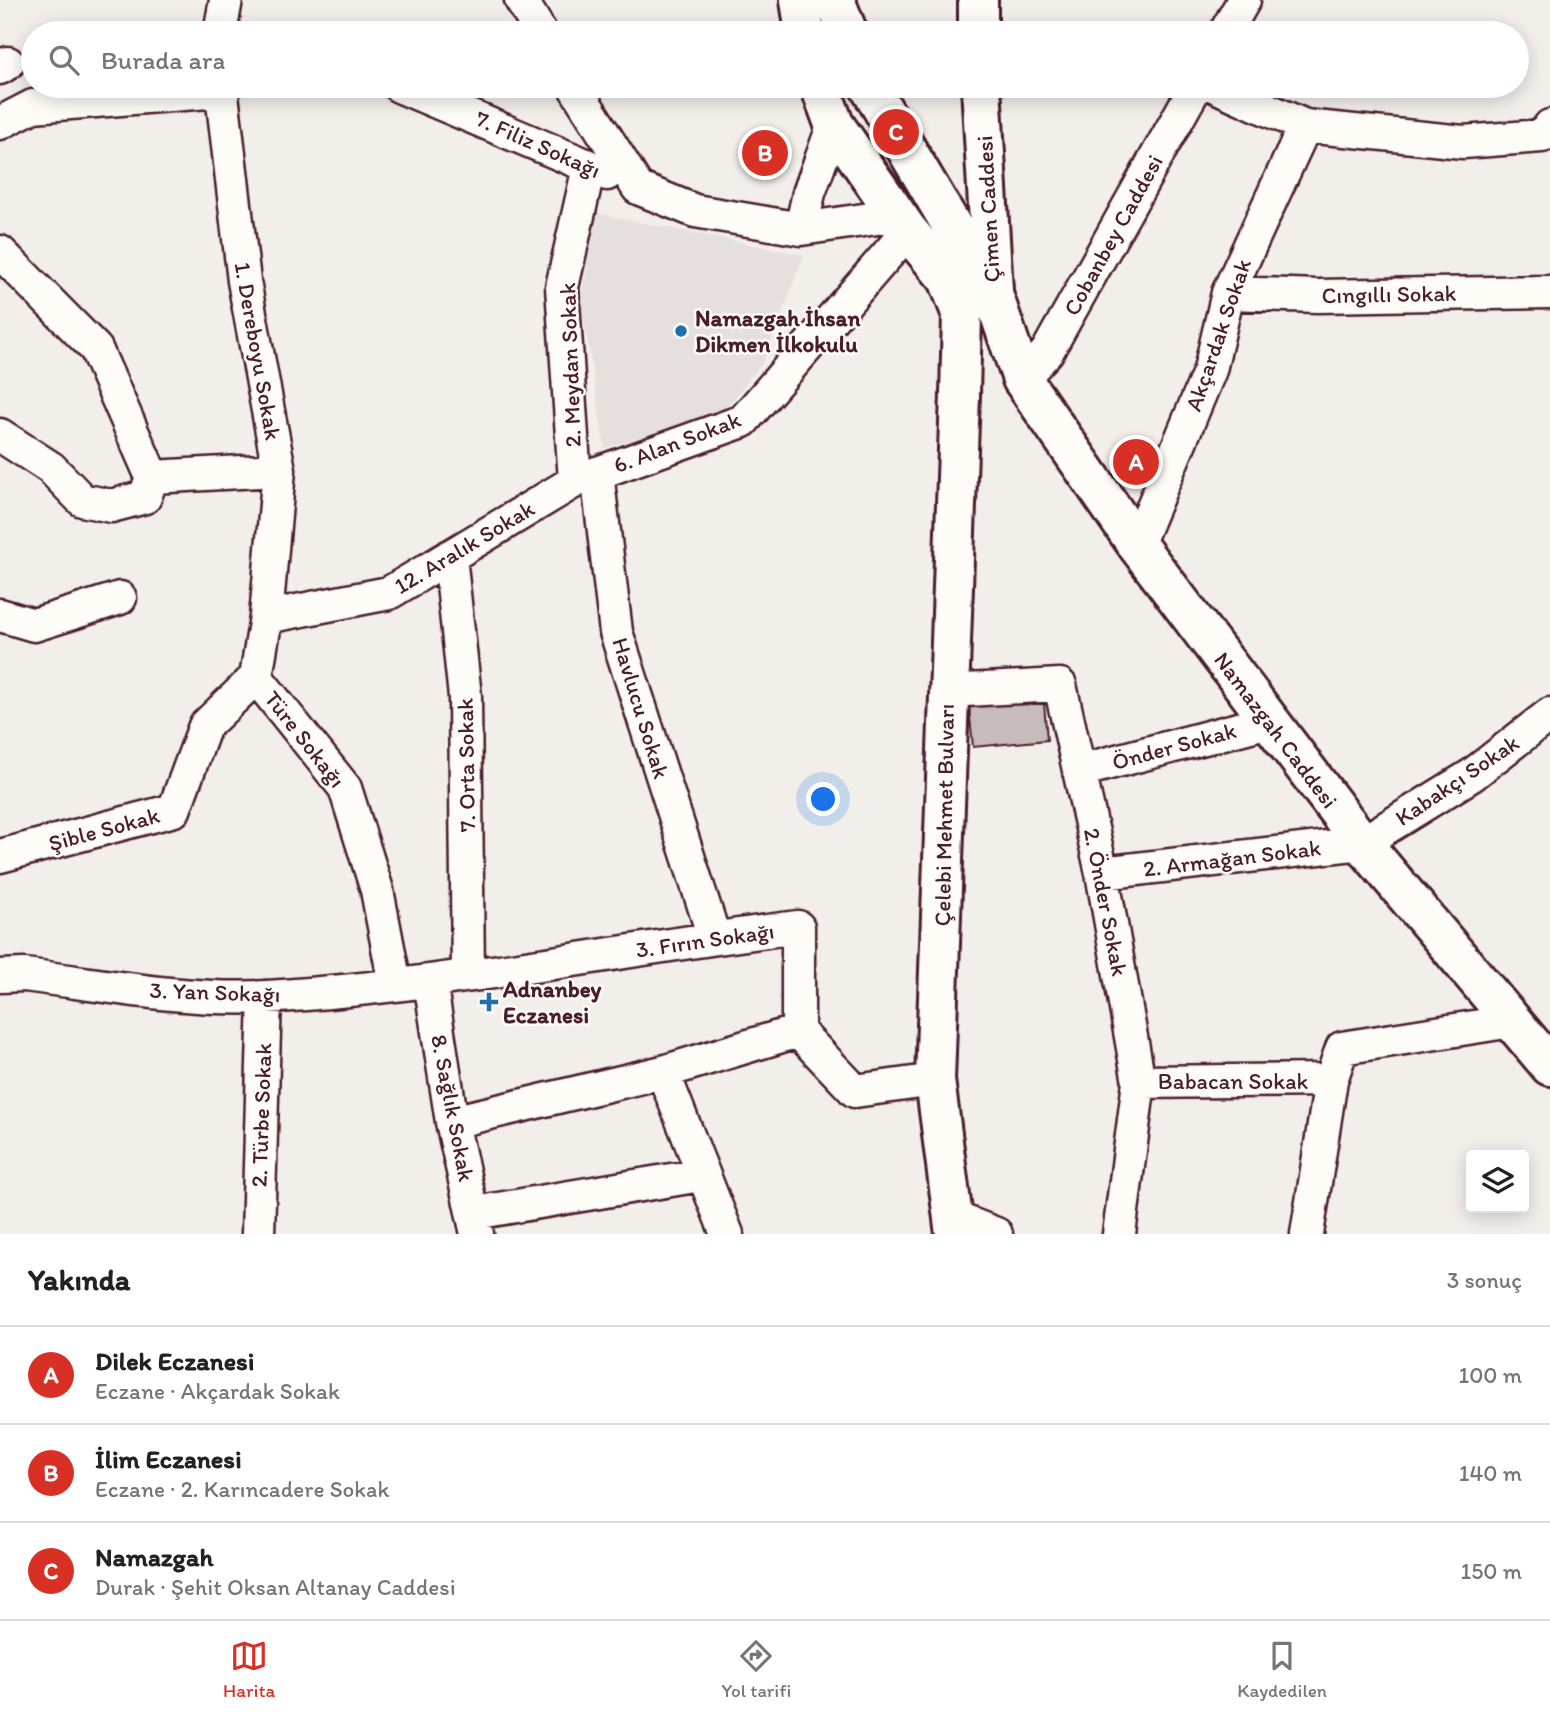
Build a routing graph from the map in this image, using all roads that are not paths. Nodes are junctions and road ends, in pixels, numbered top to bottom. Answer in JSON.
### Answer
{"nodes":[{"id":1,"x":521,"y":0,"type":"edge"},
{"id":2,"x":800,"y":0,"type":"edge"},
{"id":3,"x":835,"y":0,"type":"edge"},
{"id":4,"x":978,"y":0,"type":"edge"},
{"id":5,"x":1244,"y":0,"type":"edge"},
{"id":6,"x":534,"y":21,"type":"edge"},
{"id":7,"x":803,"y":21,"type":"edge"},
{"id":8,"x":843,"y":21,"type":"edge"},
{"id":9,"x":978,"y":21,"type":"edge"},
{"id":10,"x":1232,"y":21,"type":"edge"},
{"id":11,"x":117,"y":98,"type":"edge"},
{"id":12,"x":222,"y":98,"type":"edge"},
{"id":13,"x":427,"y":98,"type":"edge"},
{"id":14,"x":582,"y":98,"type":"edge"},
{"id":15,"x":824,"y":98,"type":"edge"},
{"id":16,"x":858,"y":98,"type":"edge"},
{"id":17,"x":877,"y":98,"type":"edge"},
{"id":18,"x":981,"y":98,"type":"edge"},
{"id":19,"x":1189,"y":98,"type":"edge"},
{"id":20,"x":1242,"y":98,"type":"edge"},
{"id":21,"x":0,"y":123,"type":"edge"},
{"id":22,"x":834,"y":124,"type":"junction"},
{"id":23,"x":1305,"y":126,"type":"junction"},
{"id":24,"x":1550,"y":127,"type":"edge"},
{"id":25,"x":589,"y":167,"type":"junction"},
{"id":26,"x":638,"y":188,"type":"junction"},
{"id":27,"x":903,"y":223,"type":"junction"},
{"id":28,"x":801,"y":229,"type":"junction"},
{"id":29,"x":0,"y":252,"type":"edge"},
{"id":30,"x":1550,"y":292,"type":"edge"},
{"id":31,"x":1228,"y":293,"type":"junction"},
{"id":32,"x":978,"y":306,"type":"junction"},
{"id":33,"x":1022,"y":379,"type":"junction"},
{"id":34,"x":0,"y":435,"type":"edge"},
{"id":35,"x":279,"y":470,"type":"junction"},
{"id":36,"x":152,"y":477,"type":"junction"},
{"id":37,"x":586,"y":477,"type":"junction"},
{"id":38,"x":1137,"y":545,"type":"junction"},
{"id":39,"x":450,"y":556,"type":"junction"},
{"id":40,"x":121,"y":598,"type":"dead end"},
{"id":41,"x":0,"y":615,"type":"edge"},
{"id":42,"x":266,"y":617,"type":"junction"},
{"id":43,"x":256,"y":677,"type":"junction"},
{"id":44,"x":947,"y":691,"type":"junction"},
{"id":45,"x":1550,"y":714,"type":"edge"},
{"id":46,"x":1269,"y":721,"type":"junction"},
{"id":47,"x":1079,"y":771,"type":"junction"},
{"id":48,"x":1362,"y":843,"type":"junction"},
{"id":49,"x":0,"y":856,"type":"edge"},
{"id":50,"x":1102,"y":873,"type":"junction"},
{"id":51,"x":714,"y":937,"type":"junction"},
{"id":52,"x":468,"y":975,"type":"junction"},
{"id":53,"x":0,"y":976,"type":"edge"},
{"id":54,"x":430,"y":981,"type":"junction"},
{"id":55,"x":395,"y":984,"type":"junction"},
{"id":56,"x":265,"y":997,"type":"junction"},
{"id":57,"x":1512,"y":1021,"type":"junction"},
{"id":58,"x":798,"y":1031,"type":"junction"},
{"id":59,"x":1550,"y":1066,"type":"edge"},
{"id":60,"x":663,"y":1072,"type":"junction"},
{"id":61,"x":935,"y":1080,"type":"junction"},
{"id":62,"x":1331,"y":1080,"type":"junction"},
{"id":63,"x":1139,"y":1082,"type":"junction"},
{"id":64,"x":452,"y":1122,"type":"junction"},
{"id":65,"x":701,"y":1175,"type":"junction"},
{"id":66,"x":475,"y":1224,"type":"edge"},
{"id":67,"x":953,"y":1225,"type":"edge"},
{"id":68,"x":258,"y":1234,"type":"edge"},
{"id":69,"x":727,"y":1234,"type":"edge"},
{"id":70,"x":996,"y":1234,"type":"edge"},
{"id":71,"x":1119,"y":1234,"type":"edge"},
{"id":72,"x":1307,"y":1234,"type":"edge"}],
"edges":[{"from":1,"to":6,"type":"street"},
{"from":2,"to":7,"type":"main road"},
{"from":3,"to":8,"type":"main road"},
{"from":4,"to":9,"type":"main road"},
{"from":5,"to":10,"type":"street"},
{"from":11,"to":21,"type":"street"},
{"from":12,"to":35,"type":"street","name":"1. Dereboyu Sokak"},
{"from":13,"to":25,"type":"street","name":"7. Filiz Sokağı"},
{"from":14,"to":26,"type":"street"},
{"from":15,"to":22,"type":"main road"},
{"from":16,"to":22,"type":"main road"},
{"from":17,"to":32,"type":"main road"},
{"from":18,"to":32,"type":"main road","name":"Çimen Caddesi"},
{"from":19,"to":33,"type":"street","name":"Cobanbey Caddesi"},
{"from":20,"to":23,"type":"street"},
{"from":22,"to":27,"type":"main road"},
{"from":22,"to":28,"type":"street"},
{"from":23,"to":24,"type":"street"},
{"from":23,"to":31,"type":"street","name":"Akçardak Sokak"},
{"from":25,"to":26,"type":"street","name":"7. Filiz Sokağı"},
{"from":25,"to":37,"type":"street","name":"2. Meydan Sokak"},
{"from":26,"to":28,"type":"street","name":"7. Filiz Sokağı"},
{"from":27,"to":28,"type":"street","name":"7. Filiz Sokağı"},
{"from":27,"to":32,"type":"main road"},
{"from":27,"to":37,"type":"street","name":"6. Alan Sokak"},
{"from":29,"to":36,"type":"street"},
{"from":30,"to":31,"type":"street","name":"Cıngıllı Sokak"},
{"from":31,"to":38,"type":"street","name":"Akçardak Sokak"},
{"from":32,"to":33,"type":"main road","name":"Namazgah Caddesi"},
{"from":32,"to":44,"type":"main road","name":"Çelebi Mehmet Bulvarı"},
{"from":33,"to":38,"type":"main road","name":"Namazgah Caddesi"},
{"from":34,"to":36,"type":"street"},
{"from":35,"to":36,"type":"street"},
{"from":35,"to":42,"type":"street","name":"1. Dereboyu Sokak"},
{"from":37,"to":39,"type":"street","name":"12. Aralık Sokak"},
{"from":37,"to":51,"type":"street","name":"Havlucu Sokak"},
{"from":38,"to":46,"type":"main road","name":"Namazgah Caddesi"},
{"from":39,"to":42,"type":"street","name":"12. Aralık Sokak"},
{"from":39,"to":52,"type":"street","name":"7. Orta Sokak"},
{"from":40,"to":41,"type":"street"},
{"from":42,"to":43,"type":"street","name":"Türe Sokağı"},
{"from":43,"to":49,"type":"street","name":"Şible Sokak"},
{"from":43,"to":55,"type":"street","name":"Türe Sokağı"},
{"from":44,"to":47,"type":"street","name":"2. Önder Sokak"},
{"from":44,"to":61,"type":"main road","name":"Çelebi Mehmet Bulvarı"},
{"from":45,"to":48,"type":"street","name":"Kabakçı Sokak"},
{"from":46,"to":47,"type":"street","name":"Önder Sokak"},
{"from":46,"to":48,"type":"main road","name":"Namazgah Caddesi"},
{"from":47,"to":50,"type":"street","name":"2. Önder Sokak"},
{"from":48,"to":50,"type":"street","name":"2. Armağan Sokak"},
{"from":48,"to":57,"type":"main road","name":"Namazgah Caddesi"},
{"from":50,"to":63,"type":"street","name":"2. Önder Sokak"},
{"from":51,"to":52,"type":"street","name":"3. Fırın Sokağı"},
{"from":51,"to":58,"type":"street","name":"3. Fırın Sokağı"},
{"from":52,"to":54,"type":"street","name":"3. Fırın Sokağı"},
{"from":53,"to":56,"type":"street","name":"3. Yan Sokağı"},
{"from":54,"to":55,"type":"street","name":"3. Yan Sokağı"},
{"from":54,"to":64,"type":"street","name":"8. Sağlık Sokak"},
{"from":55,"to":56,"type":"street","name":"3. Yan Sokağı"},
{"from":56,"to":68,"type":"street","name":"2. Türbe Sokak"},
{"from":57,"to":59,"type":"main road","name":"Namazgah Caddesi"},
{"from":57,"to":62,"type":"street","name":"Babacan Sokak"},
{"from":58,"to":60,"type":"street"},
{"from":58,"to":61,"type":"street"},
{"from":60,"to":64,"type":"street"},
{"from":60,"to":65,"type":"street"},
{"from":61,"to":67,"type":"main road","name":"Çelebi Mehmet Bulvarı"},
{"from":62,"to":63,"type":"street","name":"Babacan Sokak"},
{"from":62,"to":72,"type":"street"},
{"from":63,"to":71,"type":"street","name":"2. Önder Sokak"},
{"from":64,"to":66,"type":"street","name":"8. Sağlık Sokak"},
{"from":65,"to":66,"type":"street"},
{"from":65,"to":69,"type":"street"},
{"from":67,"to":70,"type":"street"}]}
